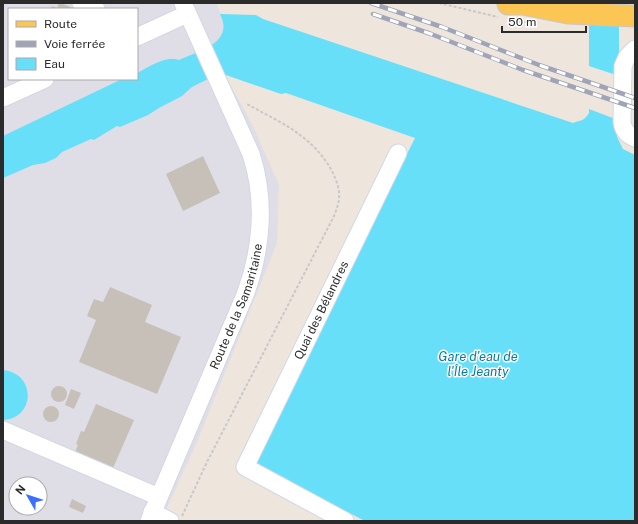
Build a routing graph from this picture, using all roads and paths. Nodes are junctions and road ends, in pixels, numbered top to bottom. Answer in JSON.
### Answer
{"nodes":[{"id":1,"x":81,"y":3,"type":"edge"},
{"id":2,"x":504,"y":3,"type":"edge"},
{"id":3,"x":94,"y":8,"type":"edge"},
{"id":4,"x":185,"y":9,"type":"edge"},
{"id":5,"x":630,"y":16,"type":"edge"},
{"id":6,"x":139,"y":33,"type":"edge"},
{"id":7,"x":635,"y":50,"type":"edge"},
{"id":8,"x":44,"y":80,"type":"edge"},
{"id":9,"x":224,"y":93,"type":"junction"},
{"id":10,"x":3,"y":98,"type":"edge"},
{"id":11,"x":635,"y":138,"type":"edge"},
{"id":12,"x":398,"y":153,"type":"dead end"},
{"id":13,"x":3,"y":430,"type":"edge"},
{"id":14,"x":153,"y":510,"type":"edge"},
{"id":15,"x":170,"y":521,"type":"edge"},
{"id":16,"x":180,"y":521,"type":"edge"},
{"id":17,"x":345,"y":521,"type":"edge"}],
"edges":[{"from":1,"to":3,"type":"street"},
{"from":2,"to":5,"type":"main road"},
{"from":4,"to":6,"type":"street"},
{"from":4,"to":9,"type":"street","name":"Route de la Samaritaine"},
{"from":7,"to":11,"type":"street"},
{"from":8,"to":10,"type":"street"},
{"from":9,"to":14,"type":"street","name":"Route de la Samaritaine"},
{"from":9,"to":16,"type":"path"},
{"from":12,"to":17,"type":"street","name":"Quai des Bélandres"},
{"from":13,"to":14,"type":"street"},
{"from":14,"to":15,"type":"street"}]}
